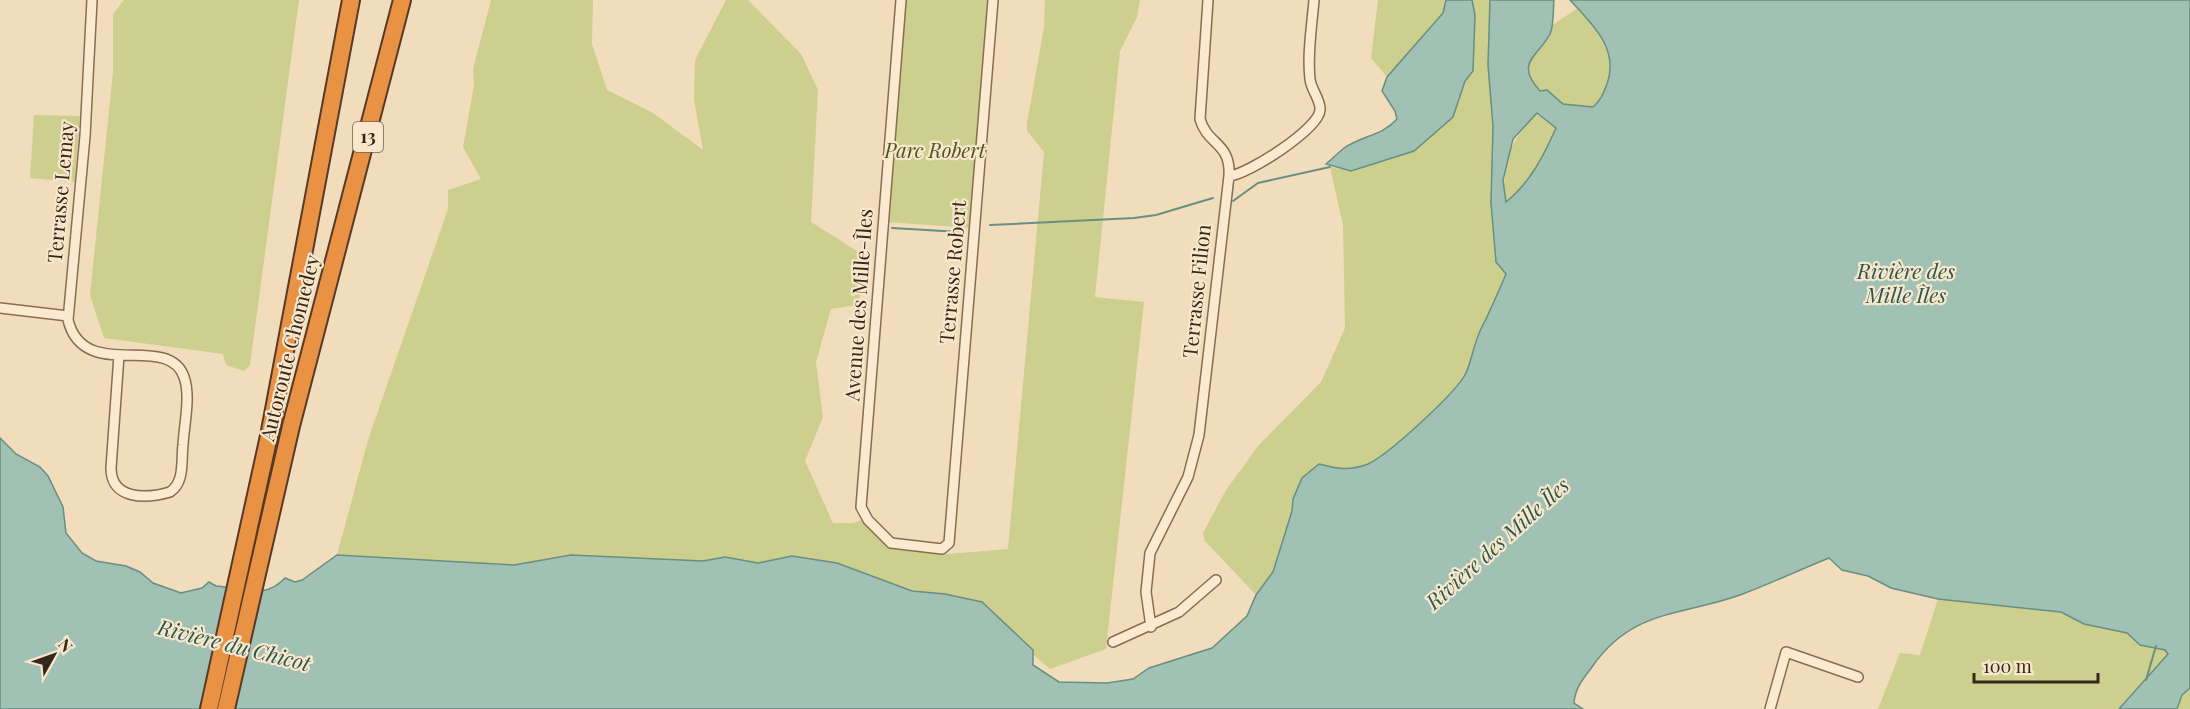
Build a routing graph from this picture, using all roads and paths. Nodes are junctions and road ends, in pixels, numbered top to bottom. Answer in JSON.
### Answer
{"nodes":[{"id":1,"x":92,"y":0,"type":"edge"},
{"id":2,"x":351,"y":0,"type":"edge"},
{"id":3,"x":402,"y":0,"type":"edge"},
{"id":4,"x":901,"y":0,"type":"edge"},
{"id":5,"x":993,"y":0,"type":"edge"},
{"id":6,"x":1208,"y":0,"type":"edge"},
{"id":7,"x":1314,"y":0,"type":"edge"},
{"id":8,"x":1228,"y":176,"type":"junction"},
{"id":9,"x":0,"y":308,"type":"edge"},
{"id":10,"x":68,"y":316,"type":"junction"},
{"id":11,"x":119,"y":355,"type":"junction"},
{"id":12,"x":948,"y":546,"type":"joint"},
{"id":13,"x":251,"y":558,"type":"junction"},
{"id":14,"x":1216,"y":579,"type":"dead end"},
{"id":15,"x":1150,"y":627,"type":"junction"},
{"id":16,"x":1113,"y":642,"type":"dead end"},
{"id":17,"x":1858,"y":677,"type":"dead end"},
{"id":18,"x":209,"y":709,"type":"edge"},
{"id":19,"x":226,"y":709,"type":"edge"},
{"id":20,"x":1770,"y":709,"type":"edge"}],
"edges":[{"from":1,"to":10,"type":"street","name":"Terrasse Lemay"},
{"from":2,"to":13,"type":"highway","name":"Autoroute Chomedey","number":"13"},
{"from":3,"to":13,"type":"highway","name":"Autoroute Chomedey","number":"13"},
{"from":4,"to":12,"type":"street","name":"Avenue des Mille-Îles"},
{"from":5,"to":12,"type":"street","name":"Terrasse Robert"},
{"from":6,"to":8,"type":"street","name":"Terrasse Filion"},
{"from":7,"to":8,"type":"street"},
{"from":8,"to":15,"type":"street","name":"Terrasse Filion"},
{"from":9,"to":10,"type":"street"},
{"from":10,"to":11,"type":"street","name":"Terrasse Lemay"},
{"from":11,"to":11,"type":"street","name":"Terrasse Lemay"},
{"from":13,"to":18,"type":"highway","name":"Autoroute Chomedey","number":"13"},
{"from":13,"to":19,"type":"highway","name":"Autoroute Chomedey","number":"13"},
{"from":14,"to":15,"type":"street"},
{"from":15,"to":16,"type":"street"},
{"from":17,"to":20,"type":"street"}]}
